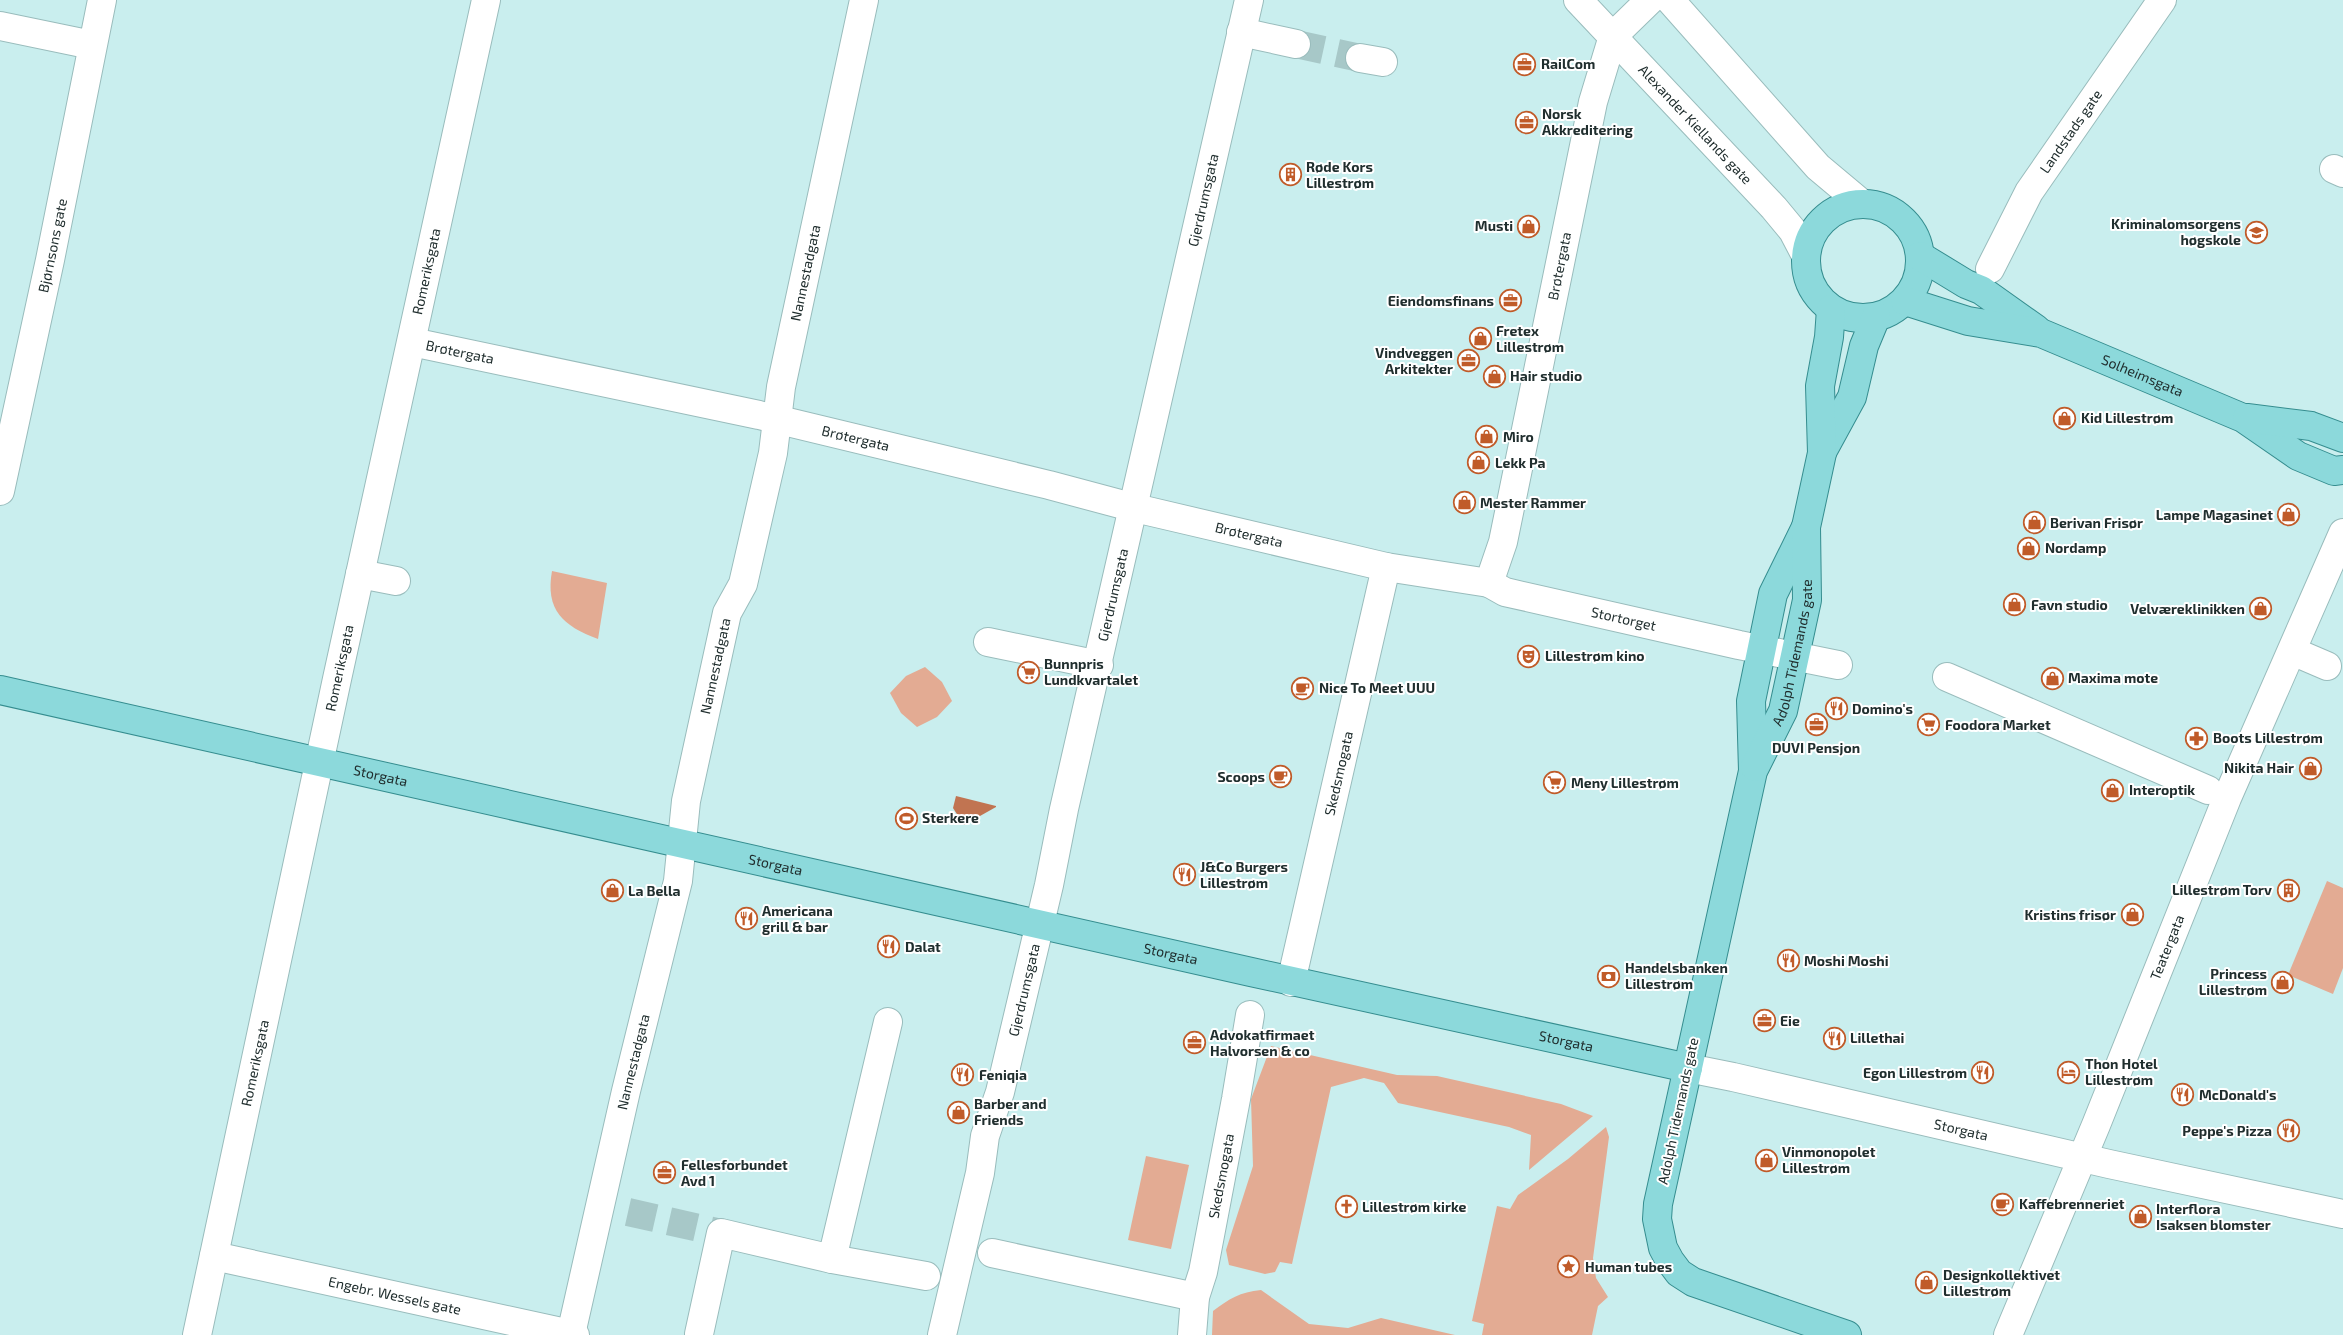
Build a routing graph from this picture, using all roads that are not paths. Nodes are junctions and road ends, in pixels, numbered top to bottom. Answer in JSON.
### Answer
{"nodes":[{"id":1,"x":102,"y":0,"type":"edge"},
{"id":2,"x":486,"y":0,"type":"edge"},
{"id":3,"x":864,"y":0,"type":"edge"},
{"id":4,"x":1249,"y":0,"type":"edge"},
{"id":5,"x":1578,"y":0,"type":"edge"},
{"id":6,"x":1650,"y":0,"type":"edge"},
{"id":7,"x":1670,"y":0,"type":"edge"},
{"id":8,"x":2162,"y":0,"type":"edge"},
{"id":9,"x":0,"y":26,"type":"edge"},
{"id":10,"x":1241,"y":32,"type":"junction"},
{"id":11,"x":1613,"y":36,"type":"junction"},
{"id":12,"x":1296,"y":44,"type":"tunnel mouth"},
{"id":13,"x":92,"y":46,"type":"junction"},
{"id":14,"x":1861,"y":203,"type":"junction"},
{"id":15,"x":1805,"y":254,"type":"junction"},
{"id":16,"x":1920,"y":256,"type":"junction"},
{"id":17,"x":1990,"y":269,"type":"dead end"},
{"id":18,"x":1905,"y":300,"type":"junction"},
{"id":19,"x":1830,"y":308,"type":"junction"},
{"id":20,"x":1876,"y":317,"type":"junction"},
{"id":21,"x":2041,"y":333,"type":"junction"},
{"id":22,"x":412,"y":342,"type":"junction"},
{"id":23,"x":2243,"y":418,"type":"junction"},
{"id":24,"x":777,"y":420,"type":"junction"},
{"id":25,"x":2343,"y":438,"type":"edge"},
{"id":26,"x":1822,"y":453,"type":"junction"},
{"id":27,"x":2343,"y":470,"type":"edge"},
{"id":28,"x":0,"y":491,"type":"edge"},
{"id":29,"x":1135,"y":508,"type":"junction"},
{"id":30,"x":1806,"y":527,"type":"junction"},
{"id":31,"x":2343,"y":534,"type":"edge"},
{"id":32,"x":1386,"y":568,"type":"junction"},
{"id":33,"x":360,"y":574,"type":"junction"},
{"id":34,"x":396,"y":581,"type":"dead end"},
{"id":35,"x":1489,"y":583,"type":"junction"},
{"id":36,"x":988,"y":642,"type":"dead end"},
{"id":37,"x":1762,"y":648,"type":"junction"},
{"id":38,"x":2292,"y":652,"type":"junction"},
{"id":39,"x":1795,"y":656,"type":"junction"},
{"id":40,"x":1099,"y":665,"type":"junction"},
{"id":41,"x":1838,"y":665,"type":"dead end"},
{"id":42,"x":2327,"y":666,"type":"dead end"},
{"id":43,"x":1947,"y":677,"type":"dead end"},
{"id":44,"x":0,"y":690,"type":"edge"},
{"id":45,"x":320,"y":762,"type":"junction"},
{"id":46,"x":1753,"y":771,"type":"junction"},
{"id":47,"x":2208,"y":790,"type":"dead end"},
{"id":48,"x":682,"y":843,"type":"junction"},
{"id":49,"x":1040,"y":924,"type":"junction"},
{"id":50,"x":1291,"y":982,"type":"junction"},
{"id":51,"x":1250,"y":1015,"type":"dead end"},
{"id":52,"x":888,"y":1022,"type":"dead end"},
{"id":53,"x":1688,"y":1068,"type":"junction"},
{"id":54,"x":2081,"y":1158,"type":"junction"},
{"id":55,"x":2343,"y":1214,"type":"edge"},
{"id":56,"x":992,"y":1252,"type":"dead end"},
{"id":57,"x":214,"y":1256,"type":"junction"},
{"id":58,"x":832,"y":1259,"type":"junction"},
{"id":59,"x":926,"y":1276,"type":"dead end"},
{"id":60,"x":1195,"y":1297,"type":"junction"},
{"id":61,"x":699,"y":1334,"type":"edge"},
{"id":62,"x":197,"y":1335,"type":"edge"},
{"id":63,"x":573,"y":1335,"type":"edge"},
{"id":64,"x":942,"y":1335,"type":"edge"},
{"id":65,"x":1192,"y":1335,"type":"edge"},
{"id":66,"x":1847,"y":1335,"type":"edge"},
{"id":67,"x":2008,"y":1335,"type":"edge"}],
"edges":[{"from":1,"to":13,"type":"street","name":"Bjørnsons gate"},
{"from":2,"to":22,"type":"street","name":"Romeriksgata"},
{"from":3,"to":24,"type":"street","name":"Nannestadgata"},
{"from":4,"to":10,"type":"street","name":"Gjerdrumsgata"},
{"from":5,"to":11,"type":"street","name":"Alexander Kiellands gate"},
{"from":6,"to":11,"type":"street","name":"Brøtergata"},
{"from":7,"to":14,"type":"street"},
{"from":8,"to":17,"type":"street","name":"Landstads gate"},
{"from":9,"to":13,"type":"street"},
{"from":10,"to":12,"type":"street"},
{"from":10,"to":29,"type":"street","name":"Gjerdrumsgata"},
{"from":11,"to":15,"type":"street","name":"Alexander Kiellands gate"},
{"from":11,"to":35,"type":"street","name":"Brøtergata"},
{"from":13,"to":28,"type":"street","name":"Bjørnsons gate"},
{"from":14,"to":15,"type":"main road"},
{"from":14,"to":16,"type":"main road"},
{"from":15,"to":19,"type":"main road"},
{"from":16,"to":18,"type":"main road"},
{"from":16,"to":21,"type":"main road","name":"Solheimsgata"},
{"from":18,"to":20,"type":"main road"},
{"from":18,"to":21,"type":"main road","name":"Solheimsgata"},
{"from":19,"to":20,"type":"main road"},
{"from":19,"to":26,"type":"main road","name":"Adolph Tidemands gate"},
{"from":20,"to":26,"type":"main road","name":"Adolph Tidemands gate"},
{"from":21,"to":23,"type":"main road","name":"Solheimsgata"},
{"from":22,"to":24,"type":"street","name":"Brøtergata"},
{"from":22,"to":33,"type":"street","name":"Romeriksgata"},
{"from":23,"to":25,"type":"main road","name":"Solheimsgata"},
{"from":23,"to":27,"type":"main road","name":"Solheimsgata"},
{"from":24,"to":29,"type":"street","name":"Brøtergata"},
{"from":24,"to":48,"type":"street","name":"Nannestadgata"},
{"from":26,"to":30,"type":"main road","name":"Adolph Tidemands gate"},
{"from":29,"to":32,"type":"street","name":"Brøtergata"},
{"from":29,"to":40,"type":"street","name":"Gjerdrumsgata"},
{"from":30,"to":37,"type":"main road","name":"Adolph Tidemands gate"},
{"from":30,"to":39,"type":"main road","name":"Adolph Tidemands gate"},
{"from":31,"to":38,"type":"street","name":"Teatergata"},
{"from":32,"to":35,"type":"street","name":"Brøtergata"},
{"from":32,"to":50,"type":"street","name":"Skedsmogata"},
{"from":33,"to":34,"type":"street"},
{"from":33,"to":45,"type":"street","name":"Romeriksgata"},
{"from":35,"to":37,"type":"street","name":"Stortorget"},
{"from":36,"to":40,"type":"street"},
{"from":37,"to":39,"type":"street","name":"Stortorget"},
{"from":37,"to":46,"type":"main road","name":"Adolph Tidemands gate"},
{"from":38,"to":42,"type":"street"},
{"from":38,"to":54,"type":"street","name":"Teatergata"},
{"from":39,"to":41,"type":"street","name":"Stortorget"},
{"from":39,"to":46,"type":"main road","name":"Adolph Tidemands gate"},
{"from":40,"to":49,"type":"street","name":"Gjerdrumsgata"},
{"from":43,"to":47,"type":"street"},
{"from":44,"to":45,"type":"main road","name":"Storgata"},
{"from":45,"to":48,"type":"main road","name":"Storgata"},
{"from":45,"to":57,"type":"street","name":"Romeriksgata"},
{"from":46,"to":53,"type":"main road","name":"Adolph Tidemands gate"},
{"from":48,"to":49,"type":"main road","name":"Storgata"},
{"from":48,"to":63,"type":"street","name":"Nannestadgata"},
{"from":49,"to":50,"type":"main road","name":"Storgata"},
{"from":49,"to":64,"type":"street","name":"Gjerdrumsgata"},
{"from":50,"to":53,"type":"main road","name":"Storgata"},
{"from":51,"to":60,"type":"street","name":"Skedsmogata"},
{"from":52,"to":58,"type":"street"},
{"from":53,"to":54,"type":"street","name":"Storgata"},
{"from":53,"to":66,"type":"main road","name":"Adolph Tidemands gate"},
{"from":54,"to":55,"type":"street","name":"Storgata"},
{"from":54,"to":67,"type":"street","name":"Teatergata"},
{"from":56,"to":60,"type":"street"},
{"from":57,"to":62,"type":"street","name":"Romeriksgata"},
{"from":57,"to":63,"type":"street","name":"Engebr. Wessels gate"},
{"from":58,"to":59,"type":"street"},
{"from":58,"to":61,"type":"street"},
{"from":60,"to":65,"type":"street","name":"Skedsmogata"}]}
